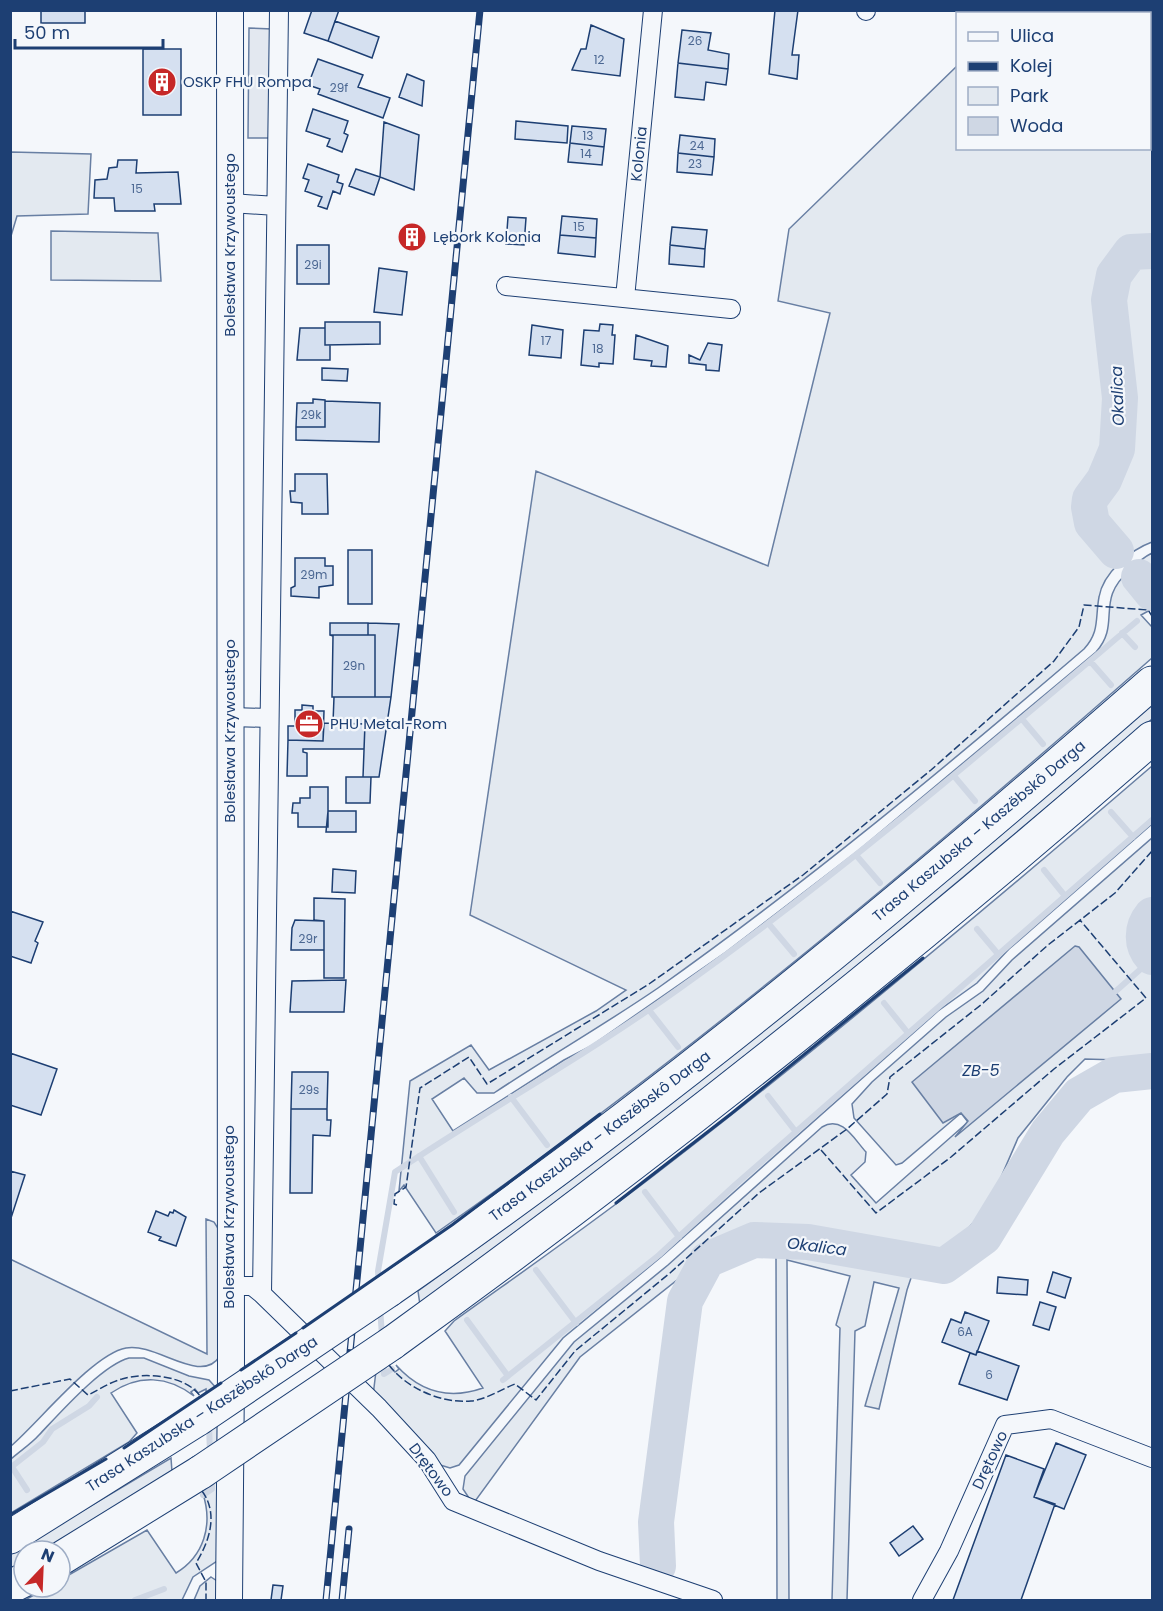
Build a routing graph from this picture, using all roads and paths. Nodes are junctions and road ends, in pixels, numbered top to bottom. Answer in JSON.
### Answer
{"nodes":[{"id":1,"x":230,"y":10,"type":"edge"},
{"id":2,"x":279,"y":10,"type":"edge"},
{"id":3,"x":653,"y":10,"type":"edge"},
{"id":4,"x":230,"y":203,"type":"junction"},
{"id":5,"x":276,"y":206,"type":"junction"},
{"id":6,"x":506,"y":286,"type":"dead end"},
{"id":7,"x":625,"y":298,"type":"junction"},
{"id":8,"x":730,"y":309,"type":"dead end"},
{"id":9,"x":1152,"y":683,"type":"edge"},
{"id":10,"x":230,"y":717,"type":"junction"},
{"id":11,"x":269,"y":718,"type":"junction"},
{"id":12,"x":1152,"y":738,"type":"edge"},
{"id":13,"x":230,"y":1286,"type":"junction"},
{"id":14,"x":262,"y":1294,"type":"junction"},
{"id":15,"x":1152,"y":1458,"type":"edge"},
{"id":16,"x":10,"y":1537,"type":"edge"},
{"id":17,"x":72,"y":1552,"type":"edge"},
{"id":18,"x":229,"y":1600,"type":"edge"},
{"id":19,"x":713,"y":1600,"type":"edge"},
{"id":20,"x":922,"y":1600,"type":"edge"}],
"edges":[{"from":1,"to":4,"type":"main road","name":"Bolesława Krzywoustego"},
{"from":2,"to":5,"type":"street"},
{"from":3,"to":7,"type":"street","name":"Kolonia"},
{"from":4,"to":5,"type":"street"},
{"from":4,"to":10,"type":"main road","name":"Bolesława Krzywoustego"},
{"from":5,"to":11,"type":"street"},
{"from":6,"to":7,"type":"street"},
{"from":7,"to":8,"type":"street"},
{"from":9,"to":16,"type":"highway","name":"Trasa Kaszubska – Kaszëbskô Darga","bridge":true},
{"from":10,"to":11,"type":"street"},
{"from":10,"to":13,"type":"main road","name":"Bolesława Krzywoustego"},
{"from":11,"to":14,"type":"street"},
{"from":12,"to":17,"type":"highway","bridge":true},
{"from":13,"to":14,"type":"street","name":"Drętowo"},
{"from":13,"to":18,"type":"main road","name":"Bolesława Krzywoustego"},
{"from":14,"to":19,"type":"street","name":"Drętowo"},
{"from":15,"to":20,"type":"street","name":"Drętowo"}]}
